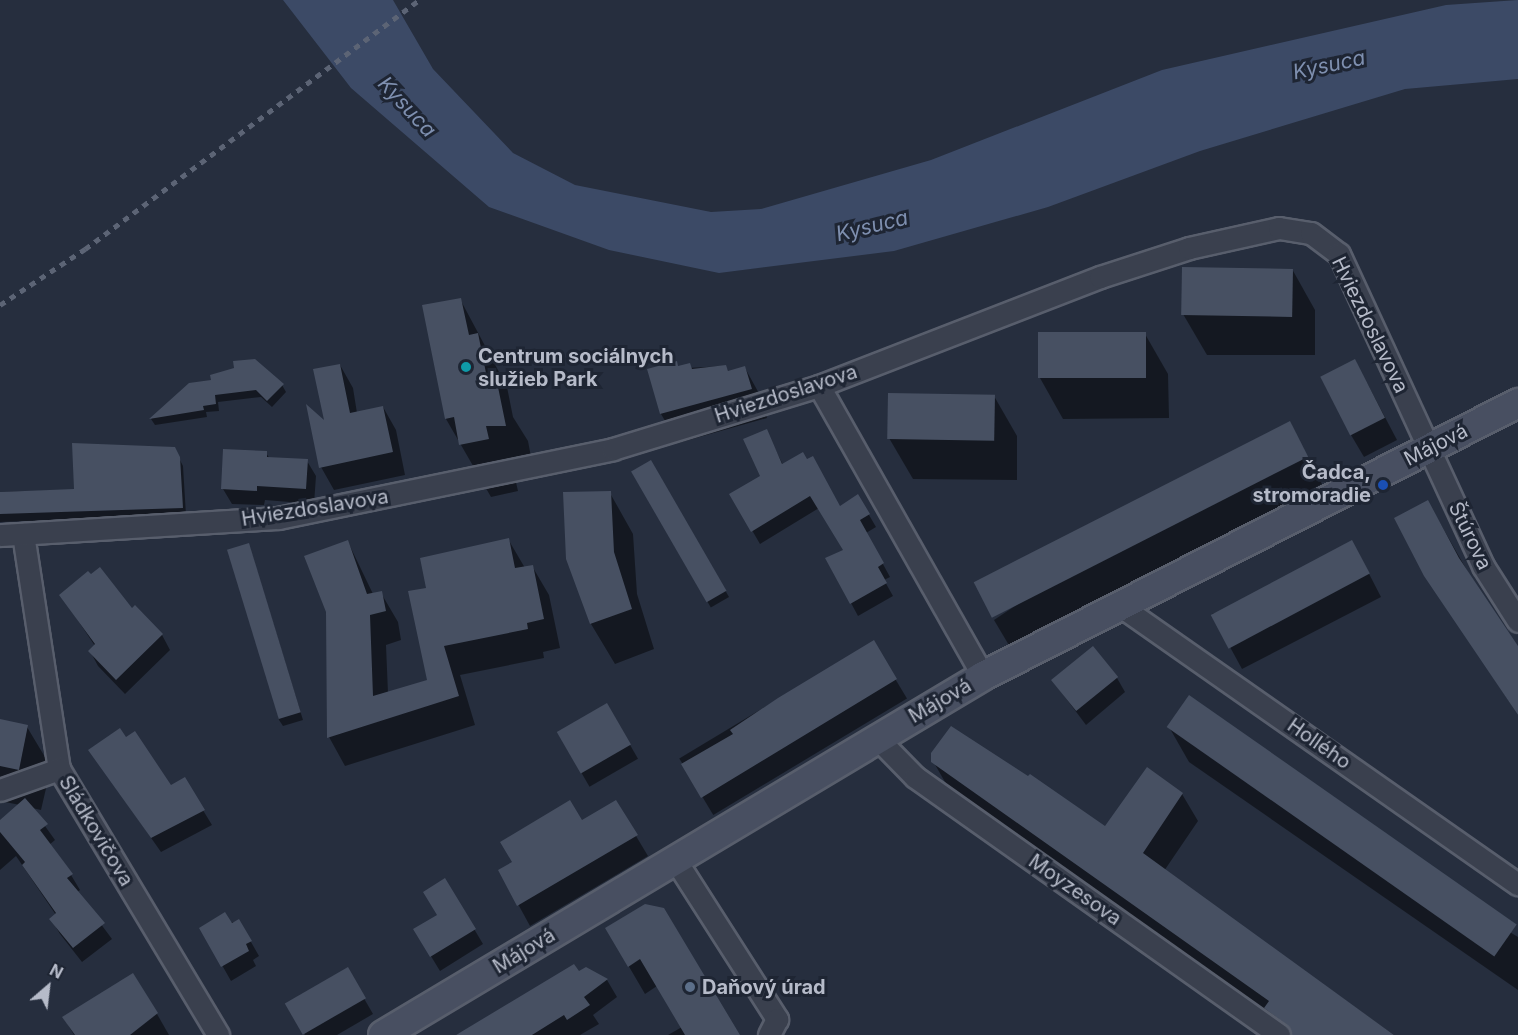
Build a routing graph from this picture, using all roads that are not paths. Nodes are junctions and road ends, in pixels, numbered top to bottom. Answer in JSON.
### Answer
{"nodes":[{"id":1,"x":819,"y":386,"type":"junction"},
{"id":2,"x":1518,"y":403,"type":"edge"},
{"id":3,"x":1429,"y":448,"type":"junction"},
{"id":4,"x":23,"y":534,"type":"junction"},
{"id":5,"x":0,"y":535,"type":"edge"},
{"id":6,"x":1119,"y":605,"type":"junction"},
{"id":7,"x":1518,"y":621,"type":"edge"},
{"id":8,"x":983,"y":676,"type":"junction"},
{"id":9,"x":877,"y":738,"type":"junction"},
{"id":10,"x":59,"y":769,"type":"junction"},
{"id":11,"x":0,"y":790,"type":"edge"},
{"id":12,"x":676,"y":861,"type":"junction"},
{"id":13,"x":1518,"y":884,"type":"edge"},
{"id":14,"x":218,"y":1035,"type":"edge"},
{"id":15,"x":383,"y":1035,"type":"edge"},
{"id":16,"x":769,"y":1035,"type":"edge"},
{"id":17,"x":1279,"y":1035,"type":"edge"}],
"edges":[{"from":1,"to":3,"type":"street","name":"Hviezdoslavova"},
{"from":1,"to":4,"type":"street","name":"Hviezdoslavova"},
{"from":1,"to":8,"type":"street"},
{"from":2,"to":3,"type":"main road","name":"Májová"},
{"from":3,"to":6,"type":"main road","name":"Májová"},
{"from":3,"to":7,"type":"street","name":"Štúrova"},
{"from":4,"to":5,"type":"street","name":"Hviezdoslavova"},
{"from":4,"to":10,"type":"street","name":"Sládkovičova"},
{"from":6,"to":8,"type":"main road","name":"Májová"},
{"from":6,"to":13,"type":"street","name":"Hollého"},
{"from":8,"to":9,"type":"main road","name":"Májová"},
{"from":9,"to":12,"type":"main road","name":"Májová"},
{"from":9,"to":17,"type":"street","name":"Moyzesova"},
{"from":10,"to":11,"type":"street"},
{"from":10,"to":14,"type":"street","name":"Sládkovičova"},
{"from":12,"to":15,"type":"main road","name":"Májová"},
{"from":12,"to":16,"type":"street"}]}
